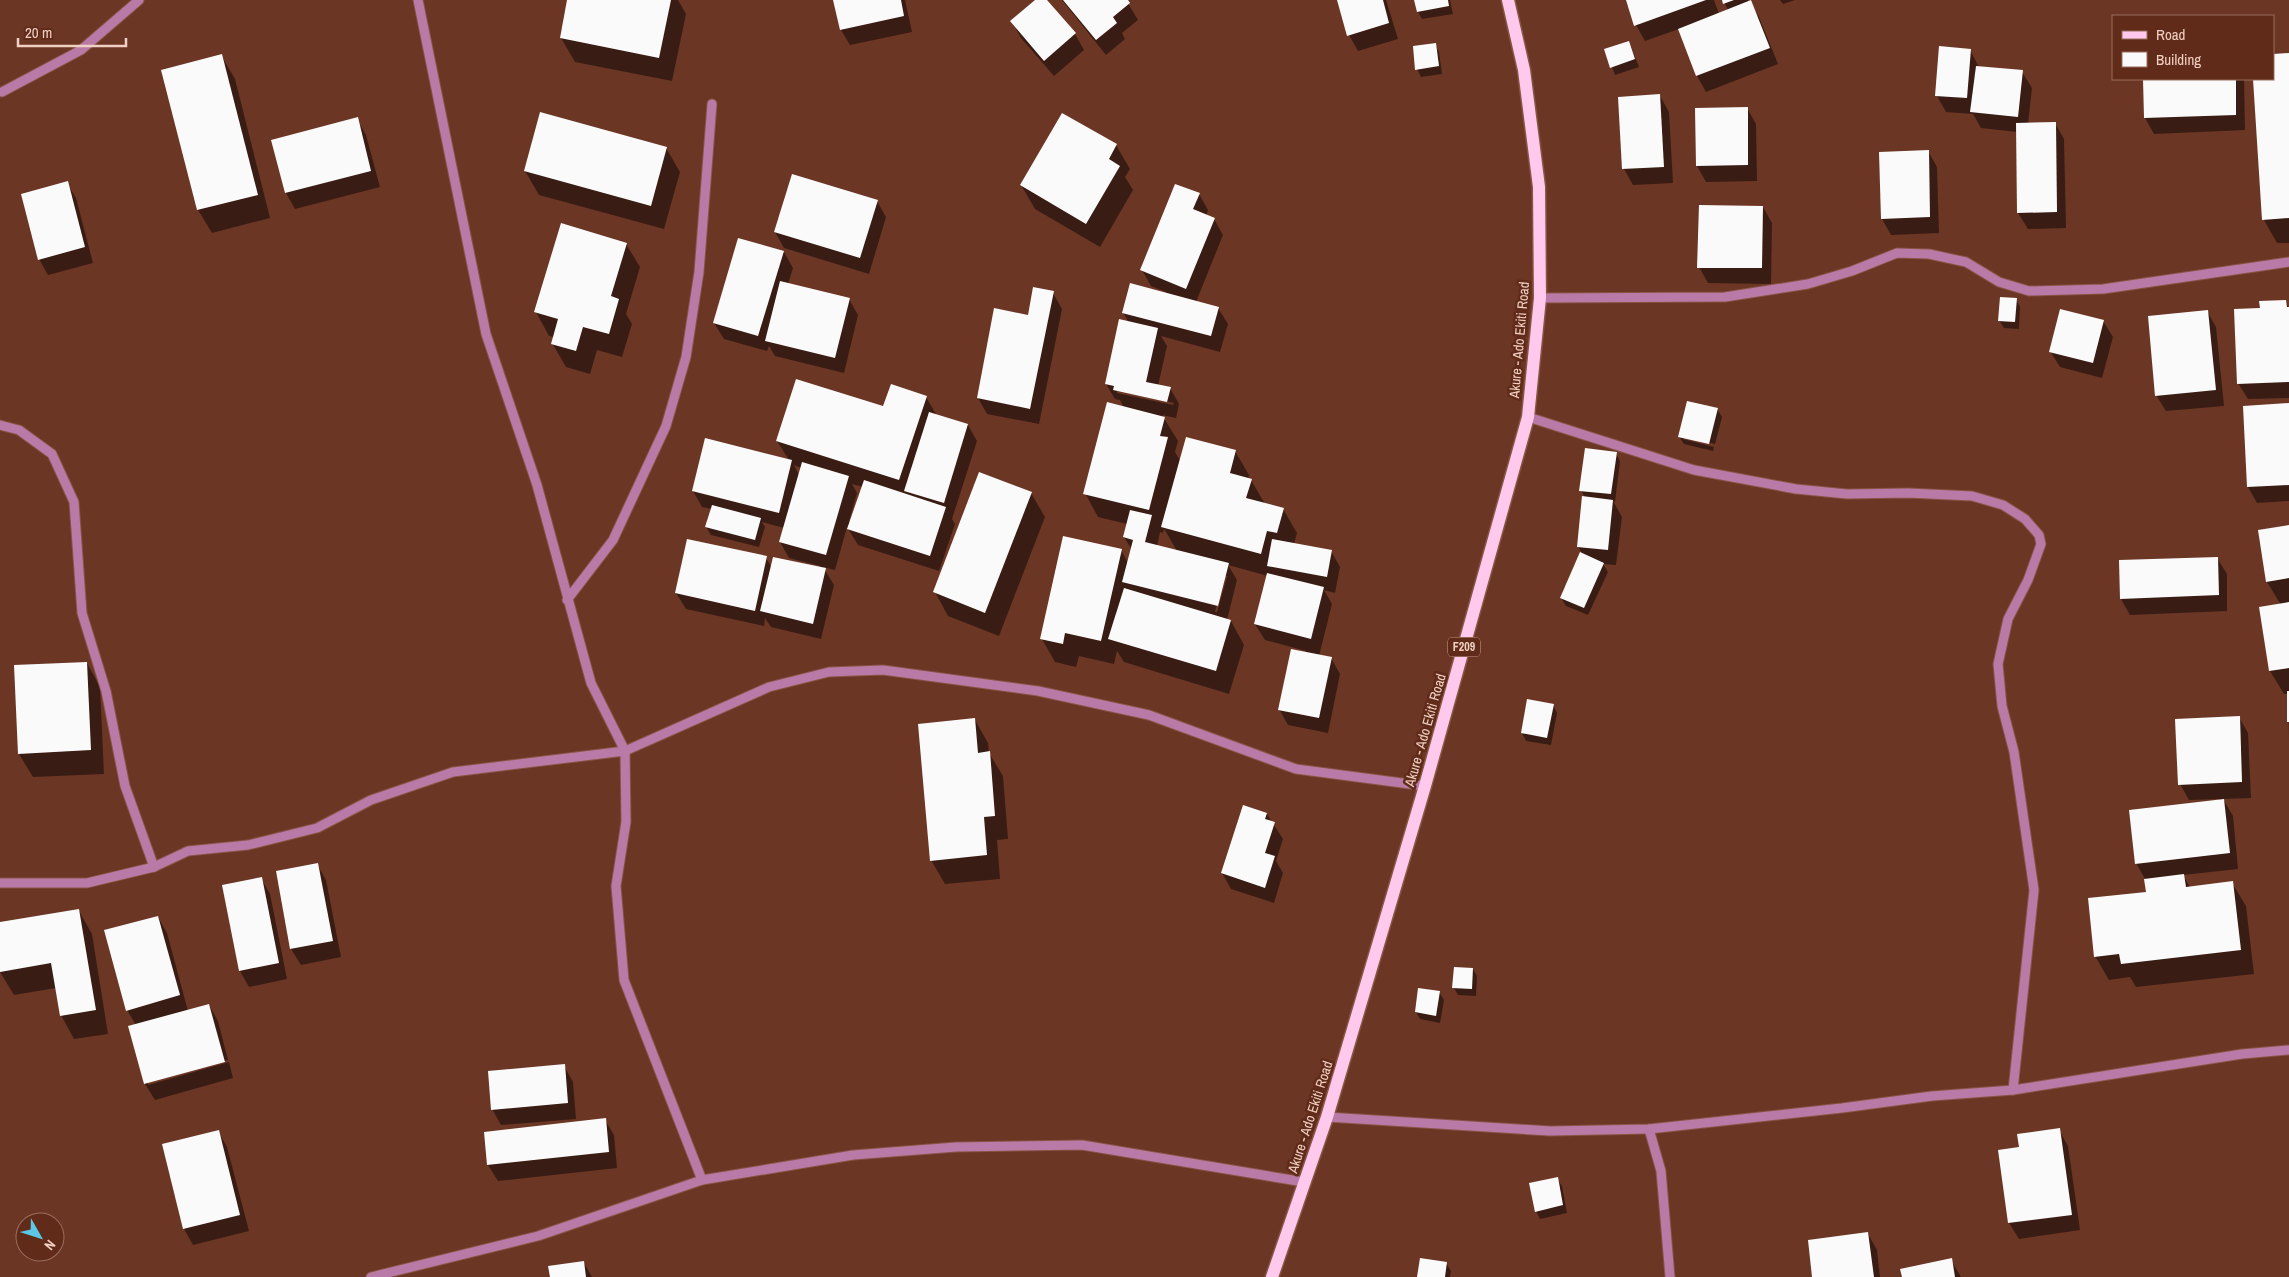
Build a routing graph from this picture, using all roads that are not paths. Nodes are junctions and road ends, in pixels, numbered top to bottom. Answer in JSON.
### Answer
{"nodes":[{"id":1,"x":139,"y":0,"type":"edge"},
{"id":2,"x":418,"y":0,"type":"edge"},
{"id":3,"x":1508,"y":0,"type":"edge"},
{"id":4,"x":2,"y":92,"type":"dead end"},
{"id":5,"x":712,"y":104,"type":"dead end"},
{"id":6,"x":2289,"y":262,"type":"edge"},
{"id":7,"x":1540,"y":298,"type":"junction"},
{"id":8,"x":1528,"y":417,"type":"junction"},
{"id":9,"x":0,"y":425,"type":"edge"},
{"id":10,"x":567,"y":600,"type":"junction"},
{"id":11,"x":625,"y":751,"type":"junction"},
{"id":12,"x":1425,"y":786,"type":"junction"},
{"id":13,"x":154,"y":867,"type":"junction"},
{"id":14,"x":0,"y":883,"type":"edge"},
{"id":15,"x":2289,"y":1050,"type":"edge"},
{"id":16,"x":2013,"y":1090,"type":"junction"},
{"id":17,"x":1327,"y":1117,"type":"junction"},
{"id":18,"x":1649,"y":1129,"type":"junction"},
{"id":19,"x":702,"y":1180,"type":"junction"},
{"id":20,"x":1304,"y":1182,"type":"junction"},
{"id":21,"x":371,"y":1277,"type":"edge"},
{"id":22,"x":1272,"y":1277,"type":"edge"},
{"id":23,"x":1670,"y":1277,"type":"edge"}],
"edges":[{"from":1,"to":4,"type":"street"},
{"from":2,"to":10,"type":"street"},
{"from":3,"to":7,"type":"main road","name":"Akure - Ado Ekiti Road","number":"F209"},
{"from":5,"to":10,"type":"street"},
{"from":6,"to":7,"type":"street"},
{"from":7,"to":8,"type":"main road","name":"Akure - Ado Ekiti Road","number":"F209"},
{"from":8,"to":12,"type":"main road","name":"Akure - Ado Ekiti Road","number":"F209"},
{"from":8,"to":16,"type":"street"},
{"from":9,"to":13,"type":"street"},
{"from":10,"to":11,"type":"street"},
{"from":11,"to":12,"type":"street"},
{"from":11,"to":13,"type":"street"},
{"from":11,"to":19,"type":"street"},
{"from":12,"to":17,"type":"main road","name":"Akure - Ado Ekiti Road","number":"F209"},
{"from":13,"to":14,"type":"street"},
{"from":15,"to":16,"type":"street"},
{"from":16,"to":18,"type":"street"},
{"from":17,"to":18,"type":"street"},
{"from":17,"to":20,"type":"main road","name":"Akure - Ado Ekiti Road","number":"F209"},
{"from":18,"to":23,"type":"street"},
{"from":19,"to":20,"type":"street"},
{"from":19,"to":21,"type":"street"},
{"from":20,"to":22,"type":"main road","name":"Akure - Ado Ekiti Road","number":"F209"}]}
